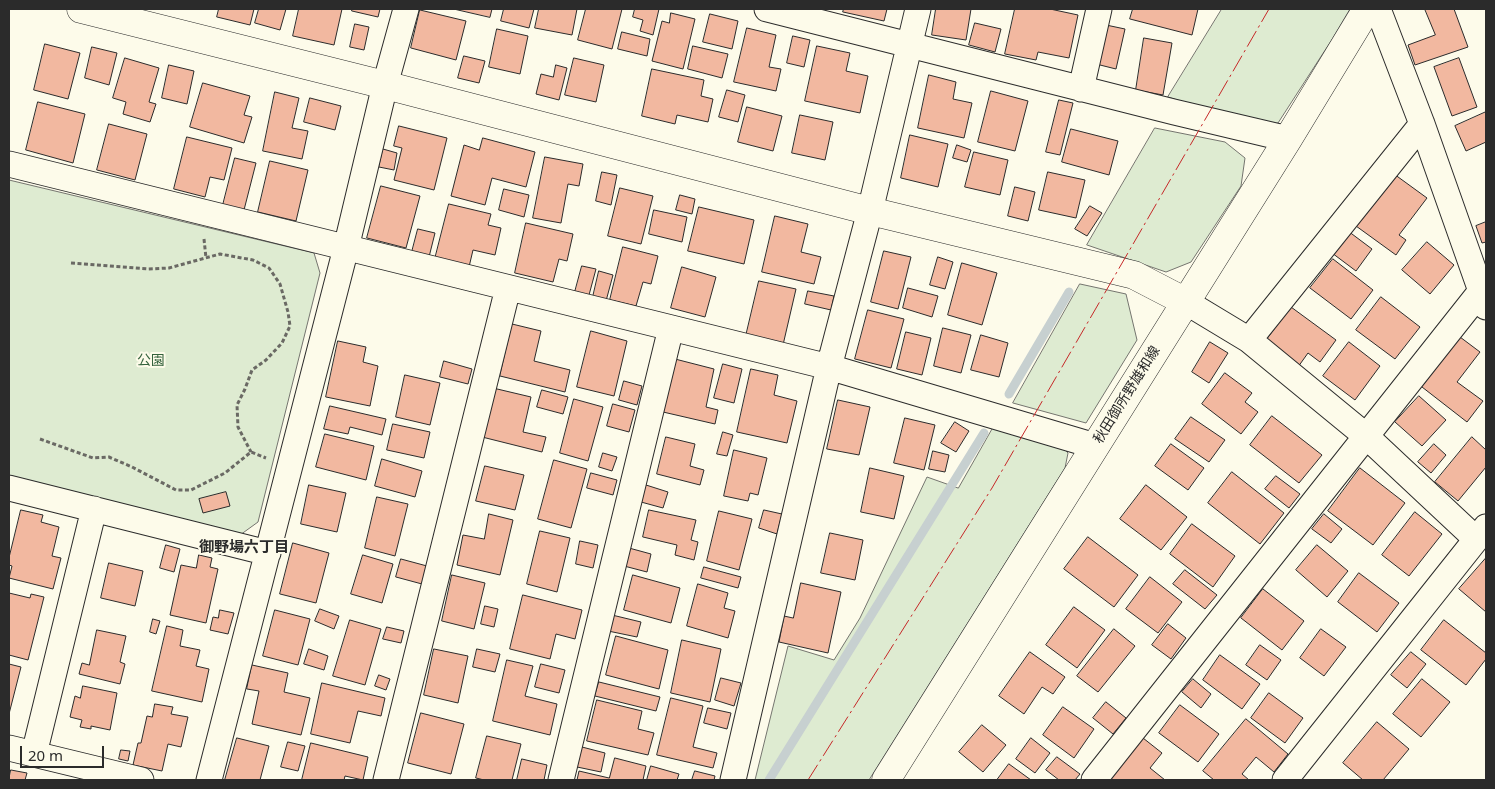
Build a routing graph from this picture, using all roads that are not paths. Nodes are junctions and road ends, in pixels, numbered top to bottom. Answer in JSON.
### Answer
{"nodes":[{"id":1,"x":81,"y":9,"type":"edge"},
{"id":2,"x":406,"y":9,"type":"edge"},
{"id":3,"x":767,"y":9,"type":"edge"},
{"id":4,"x":918,"y":9,"type":"edge"},
{"id":5,"x":1099,"y":9,"type":"edge"},
{"id":6,"x":1367,"y":9,"type":"edge"},
{"id":7,"x":1378,"y":9,"type":"edge"},
{"id":8,"x":909,"y":45,"type":"junction"},
{"id":9,"x":385,"y":85,"type":"junction"},
{"id":10,"x":1080,"y":89,"type":"junction"},
{"id":11,"x":1422,"y":124,"type":"junction"},
{"id":12,"x":1288,"y":139,"type":"junction"},
{"id":13,"x":9,"y":164,"type":"edge"},
{"id":14,"x":870,"y":211,"type":"junction"},
{"id":15,"x":346,"y":248,"type":"junction"},
{"id":16,"x":508,"y":288,"type":"junction"},
{"id":17,"x":1484,"y":300,"type":"edge"},
{"id":18,"x":1186,"y":302,"type":"junction"},
{"id":19,"x":671,"y":328,"type":"junction"},
{"id":20,"x":1249,"y":340,"type":"junction"},
{"id":21,"x":829,"y":367,"type":"junction"},
{"id":22,"x":1366,"y":436,"type":"junction"},
{"id":23,"x":1095,"y":446,"type":"junction"},
{"id":24,"x":9,"y":488,"type":"edge"},
{"id":25,"x":94,"y":509,"type":"junction"},
{"id":26,"x":1481,"y":533,"type":"edge"},
{"id":27,"x":268,"y":553,"type":"junction"},
{"id":28,"x":9,"y":748,"type":"edge"},
{"id":29,"x":34,"y":754,"type":"junction"},
{"id":30,"x":141,"y":780,"type":"edge"},
{"id":31,"x":209,"y":780,"type":"edge"},
{"id":32,"x":386,"y":780,"type":"edge"},
{"id":33,"x":561,"y":780,"type":"edge"},
{"id":34,"x":733,"y":780,"type":"edge"},
{"id":35,"x":886,"y":780,"type":"edge"},
{"id":36,"x":1094,"y":780,"type":"edge"},
{"id":37,"x":1285,"y":780,"type":"edge"}],
"edges":[{"from":1,"to":9,"type":"street"},
{"from":2,"to":9,"type":"street"},
{"from":3,"to":8,"type":"street"},
{"from":4,"to":8,"type":"street"},
{"from":5,"to":10,"type":"street"},
{"from":6,"to":12,"type":"street","name":"秋田御所野雄和線"},
{"from":7,"to":11,"type":"street"},
{"from":8,"to":10,"type":"street"},
{"from":8,"to":14,"type":"street"},
{"from":9,"to":14,"type":"street"},
{"from":9,"to":15,"type":"street"},
{"from":10,"to":12,"type":"street"},
{"from":11,"to":17,"type":"street"},
{"from":11,"to":20,"type":"street"},
{"from":12,"to":18,"type":"street","name":"秋田御所野雄和線"},
{"from":13,"to":15,"type":"street"},
{"from":14,"to":18,"type":"street"},
{"from":14,"to":21,"type":"street"},
{"from":15,"to":16,"type":"street"},
{"from":15,"to":27,"type":"street"},
{"from":16,"to":19,"type":"street"},
{"from":16,"to":32,"type":"street"},
{"from":17,"to":22,"type":"street"},
{"from":18,"to":20,"type":"street"},
{"from":18,"to":23,"type":"street","name":"秋田御所野雄和線"},
{"from":19,"to":21,"type":"street"},
{"from":19,"to":33,"type":"street"},
{"from":20,"to":22,"type":"street"},
{"from":21,"to":23,"type":"street"},
{"from":21,"to":34,"type":"street"},
{"from":22,"to":26,"type":"street"},
{"from":22,"to":36,"type":"street"},
{"from":23,"to":35,"type":"street","name":"秋田御所野雄和線"},
{"from":24,"to":25,"type":"street"},
{"from":25,"to":27,"type":"street"},
{"from":25,"to":29,"type":"street"},
{"from":26,"to":37,"type":"street"},
{"from":27,"to":31,"type":"street"},
{"from":28,"to":29,"type":"street"},
{"from":29,"to":30,"type":"street"}]}
